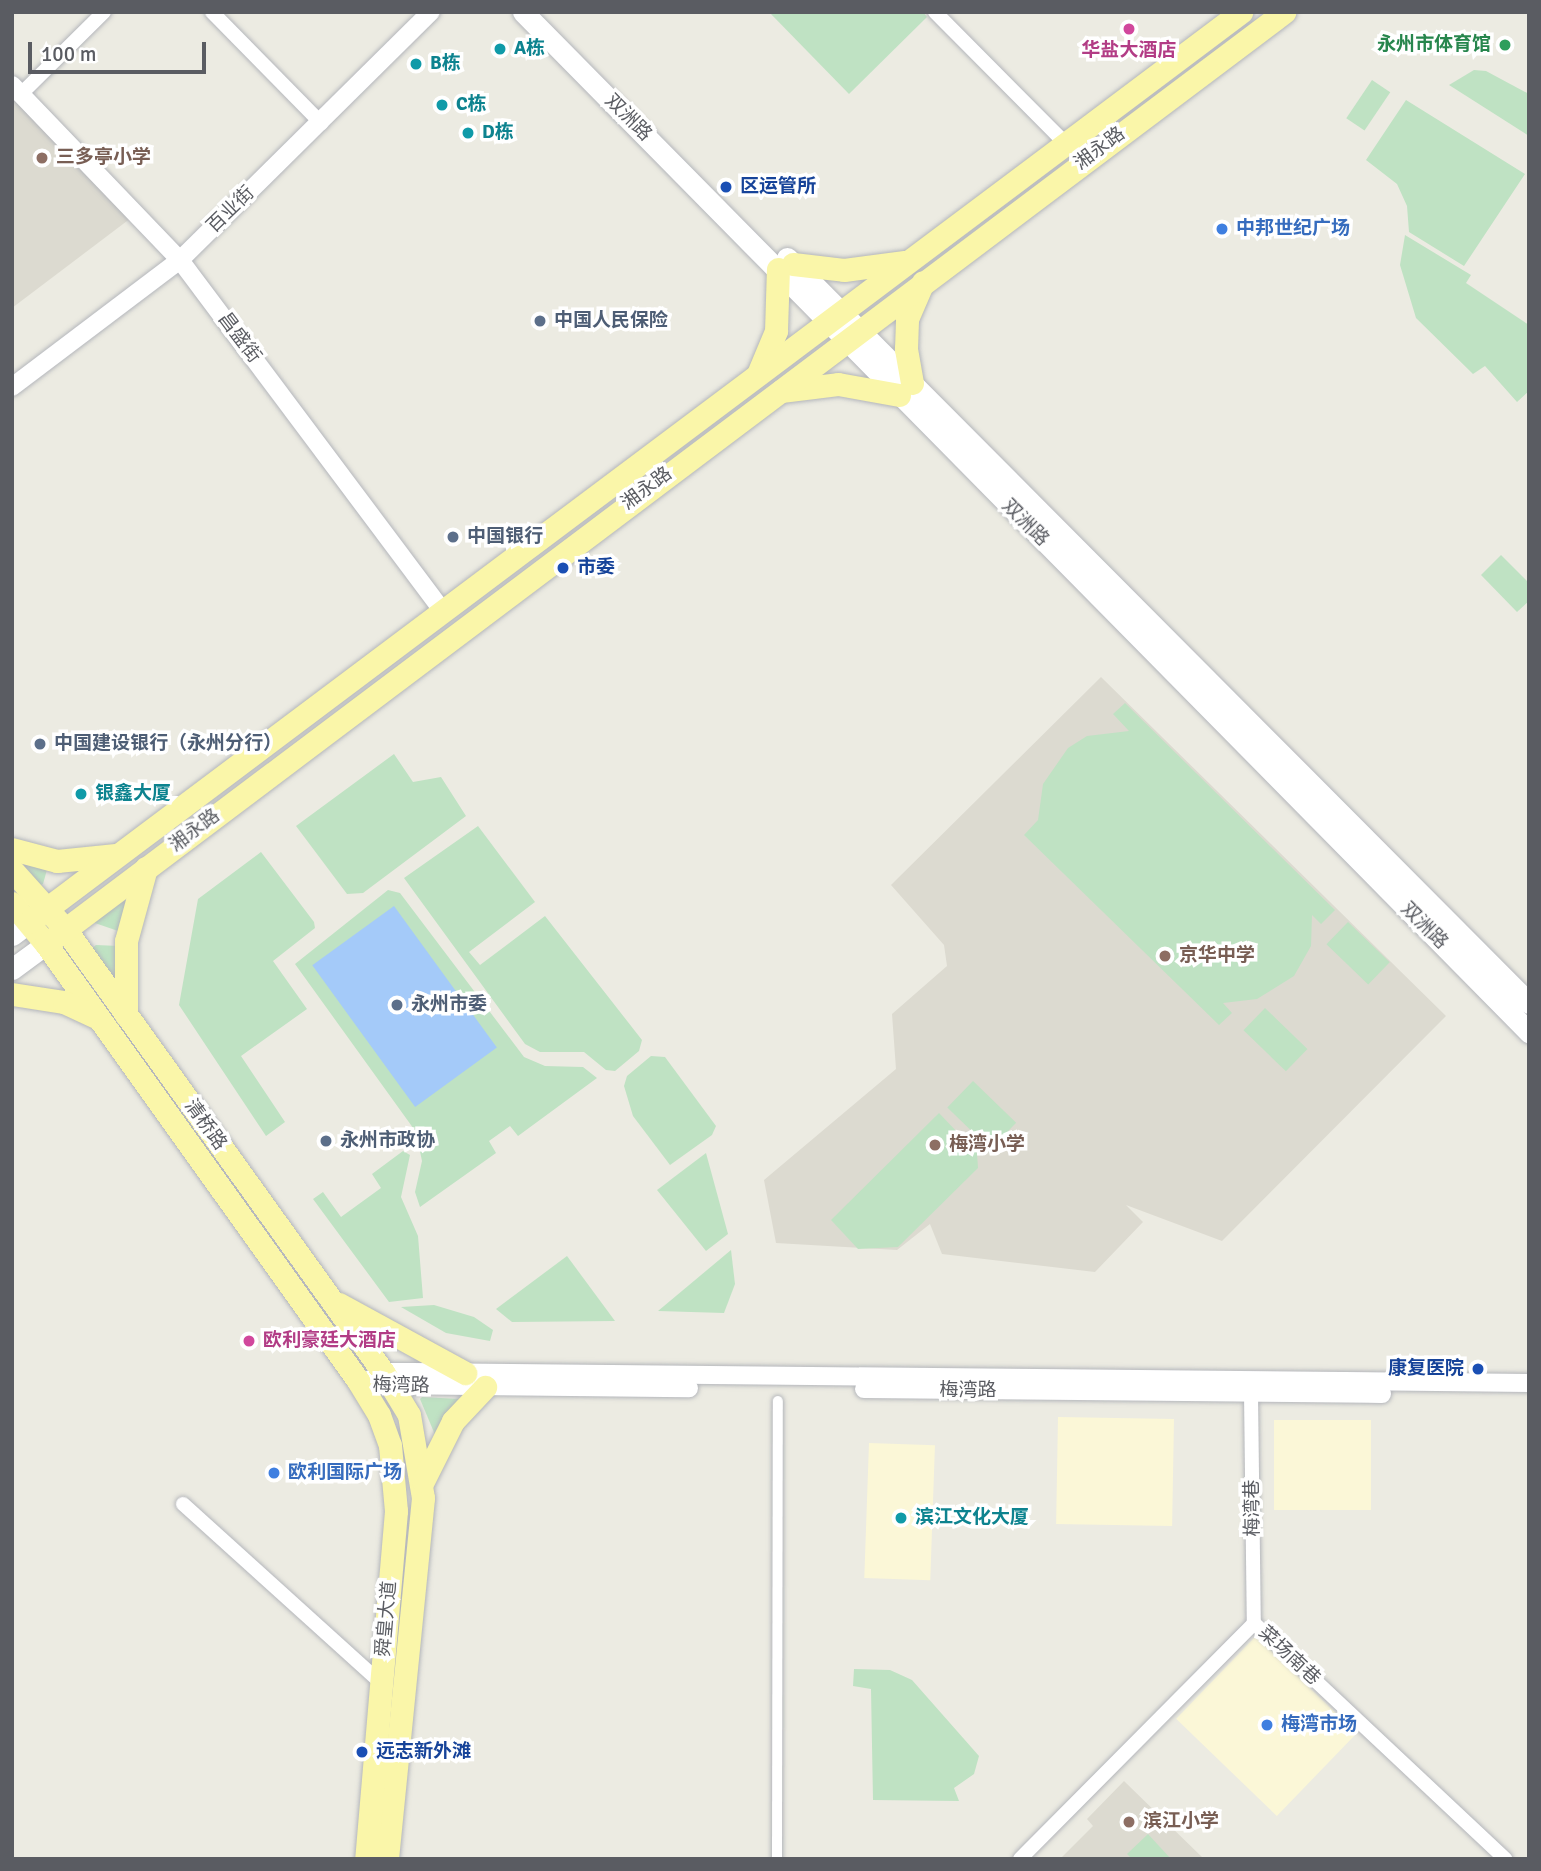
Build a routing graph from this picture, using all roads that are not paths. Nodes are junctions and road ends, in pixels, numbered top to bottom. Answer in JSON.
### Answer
{"nodes":[{"id":1,"x":104,"y":12,"type":"edge"},
{"id":2,"x":212,"y":12,"type":"edge"},
{"id":3,"x":431,"y":12,"type":"edge"},
{"id":4,"x":523,"y":12,"type":"edge"},
{"id":5,"x":544,"y":12,"type":"edge"},
{"id":6,"x":935,"y":12,"type":"edge"},
{"id":7,"x":1241,"y":12,"type":"edge"},
{"id":8,"x":1284,"y":12,"type":"edge"},
{"id":9,"x":17,"y":89,"type":"edge"},
{"id":10,"x":321,"y":123,"type":"junction"},
{"id":11,"x":1065,"y":143,"type":"junction"},
{"id":12,"x":935,"y":242,"type":"junction"},
{"id":13,"x":180,"y":260,"type":"junction"},
{"id":14,"x":910,"y":260,"type":"junction"},
{"id":15,"x":950,"y":261,"type":"junction"},
{"id":16,"x":786,"y":267,"type":"junction"},
{"id":17,"x":924,"y":280,"type":"junction"},
{"id":18,"x":834,"y":318,"type":"junction"},
{"id":19,"x":851,"y":335,"type":"junction"},
{"id":20,"x":757,"y":377,"type":"junction"},
{"id":21,"x":12,"y":387,"type":"edge"},
{"id":22,"x":905,"y":389,"type":"junction"},
{"id":23,"x":774,"y":393,"type":"junction"},
{"id":24,"x":690,"y":426,"type":"junction"},
{"id":25,"x":954,"y":438,"type":"junction"},
{"id":26,"x":705,"y":446,"type":"junction"},
{"id":27,"x":443,"y":611,"type":"junction"},
{"id":28,"x":12,"y":849,"type":"edge"},
{"id":29,"x":119,"y":854,"type":"junction"},
{"id":30,"x":146,"y":868,"type":"junction"},
{"id":31,"x":12,"y":870,"type":"edge"},
{"id":32,"x":12,"y":903,"type":"edge"},
{"id":33,"x":48,"y":908,"type":"junction"},
{"id":34,"x":21,"y":928,"type":"edge"},
{"id":35,"x":65,"y":929,"type":"junction"},
{"id":36,"x":46,"y":944,"type":"junction"},
{"id":37,"x":12,"y":969,"type":"edge"},
{"id":38,"x":12,"y":994,"type":"edge"},
{"id":39,"x":1529,"y":1003,"type":"edge"},
{"id":40,"x":125,"y":1013,"type":"junction"},
{"id":41,"x":101,"y":1022,"type":"junction"},
{"id":42,"x":1529,"y":1032,"type":"edge"},
{"id":43,"x":331,"y":1300,"type":"junction"},
{"id":44,"x":388,"y":1378,"type":"junction"},
{"id":45,"x":474,"y":1380,"type":"junction"},
{"id":46,"x":1529,"y":1383,"type":"edge"},
{"id":47,"x":361,"y":1385,"type":"junction"},
{"id":48,"x":1251,"y":1393,"type":"junction"},
{"id":49,"x":1529,"y":1395,"type":"edge"},
{"id":50,"x":778,"y":1401,"type":"dead end"},
{"id":51,"x":423,"y":1481,"type":"junction"},
{"id":52,"x":183,"y":1504,"type":"dead end"},
{"id":53,"x":1254,"y":1623,"type":"junction"},
{"id":54,"x":382,"y":1684,"type":"junction"},
{"id":55,"x":366,"y":1859,"type":"edge"},
{"id":56,"x":387,"y":1859,"type":"edge"},
{"id":57,"x":777,"y":1859,"type":"edge"},
{"id":58,"x":1020,"y":1859,"type":"edge"},
{"id":59,"x":1505,"y":1859,"type":"edge"}],
"edges":[{"from":1,"to":9,"type":"street"},
{"from":2,"to":10,"type":"street"},
{"from":3,"to":10,"type":"street","name":"百业街"},
{"from":4,"to":16,"type":"main road","name":"双洲路"},
{"from":5,"to":16,"type":"main road","name":"双洲路"},
{"from":6,"to":11,"type":"street"},
{"from":7,"to":11,"type":"main road","name":"湘永路"},
{"from":8,"to":15,"type":"main road","name":"湘永路"},
{"from":9,"to":13,"type":"street","name":"昌盛街"},
{"from":10,"to":13,"type":"street","name":"百业街"},
{"from":11,"to":12,"type":"main road","name":"湘永路"},
{"from":12,"to":14,"type":"main road","name":"湘永路"},
{"from":12,"to":15,"type":"main road"},
{"from":13,"to":21,"type":"street","name":"百业街"},
{"from":13,"to":27,"type":"street","name":"昌盛街"},
{"from":14,"to":16,"type":"main road"},
{"from":14,"to":18,"type":"main road","name":"湘永路"},
{"from":15,"to":17,"type":"main road","name":"湘永路"},
{"from":16,"to":18,"type":"main road","name":"双洲路"},
{"from":16,"to":20,"type":"main road"},
{"from":17,"to":19,"type":"main road","name":"湘永路"},
{"from":17,"to":22,"type":"main road"},
{"from":18,"to":19,"type":"main road","name":"双洲路"},
{"from":18,"to":20,"type":"main road","name":"湘永路"},
{"from":19,"to":22,"type":"main road","name":"双洲路"},
{"from":19,"to":23,"type":"main road","name":"湘永路"},
{"from":20,"to":24,"type":"main road","name":"湘永路"},
{"from":22,"to":23,"type":"main road"},
{"from":22,"to":25,"type":"main road","name":"双洲路"},
{"from":23,"to":26,"type":"main road","name":"湘永路"},
{"from":24,"to":26,"type":"main road"},
{"from":24,"to":27,"type":"main road","name":"湘永路"},
{"from":25,"to":39,"type":"main road","name":"双洲路"},
{"from":25,"to":42,"type":"main road","name":"双洲路"},
{"from":26,"to":30,"type":"main road","name":"湘永路"},
{"from":27,"to":29,"type":"main road","name":"湘永路"},
{"from":28,"to":29,"type":"main road"},
{"from":29,"to":33,"type":"main road","name":"湘永路"},
{"from":30,"to":35,"type":"main road","name":"湘永路"},
{"from":30,"to":40,"type":"main road"},
{"from":31,"to":33,"type":"main road","name":"清桥路"},
{"from":32,"to":34,"type":"main road","name":"清桥路"},
{"from":33,"to":34,"type":"main road","name":"湘永路"},
{"from":33,"to":35,"type":"main road","name":"清桥路"},
{"from":34,"to":36,"type":"main road","name":"清桥路"},
{"from":35,"to":36,"type":"main road","name":"湘永路"},
{"from":35,"to":40,"type":"main road","name":"清桥路"},
{"from":36,"to":37,"type":"main road","name":"湘永路"},
{"from":36,"to":41,"type":"main road","name":"清桥路"},
{"from":38,"to":41,"type":"main road"},
{"from":40,"to":41,"type":"main road"},
{"from":40,"to":43,"type":"main road","name":"清桥路"},
{"from":41,"to":47,"type":"main road","name":"清桥路"},
{"from":43,"to":44,"type":"main road","name":"清桥路"},
{"from":43,"to":45,"type":"main road"},
{"from":44,"to":45,"type":"street","name":"梅湾路"},
{"from":44,"to":47,"type":"street","name":"梅湾路"},
{"from":44,"to":51,"type":"main road","name":"舜皇大道"},
{"from":45,"to":46,"type":"street","name":"梅湾路"},
{"from":45,"to":48,"type":"street","name":"梅湾路"},
{"from":45,"to":51,"type":"main road"},
{"from":47,"to":54,"type":"main road","name":"舜皇大道"},
{"from":48,"to":49,"type":"street","name":"梅湾路"},
{"from":48,"to":53,"type":"street","name":"梅湾巷"},
{"from":50,"to":57,"type":"street"},
{"from":51,"to":56,"type":"main road","name":"舜皇大道"},
{"from":52,"to":54,"type":"street"},
{"from":53,"to":58,"type":"street","name":"菜场南巷"},
{"from":53,"to":59,"type":"street","name":"菜场南巷"},
{"from":54,"to":55,"type":"main road","name":"舜皇大道"}]}
